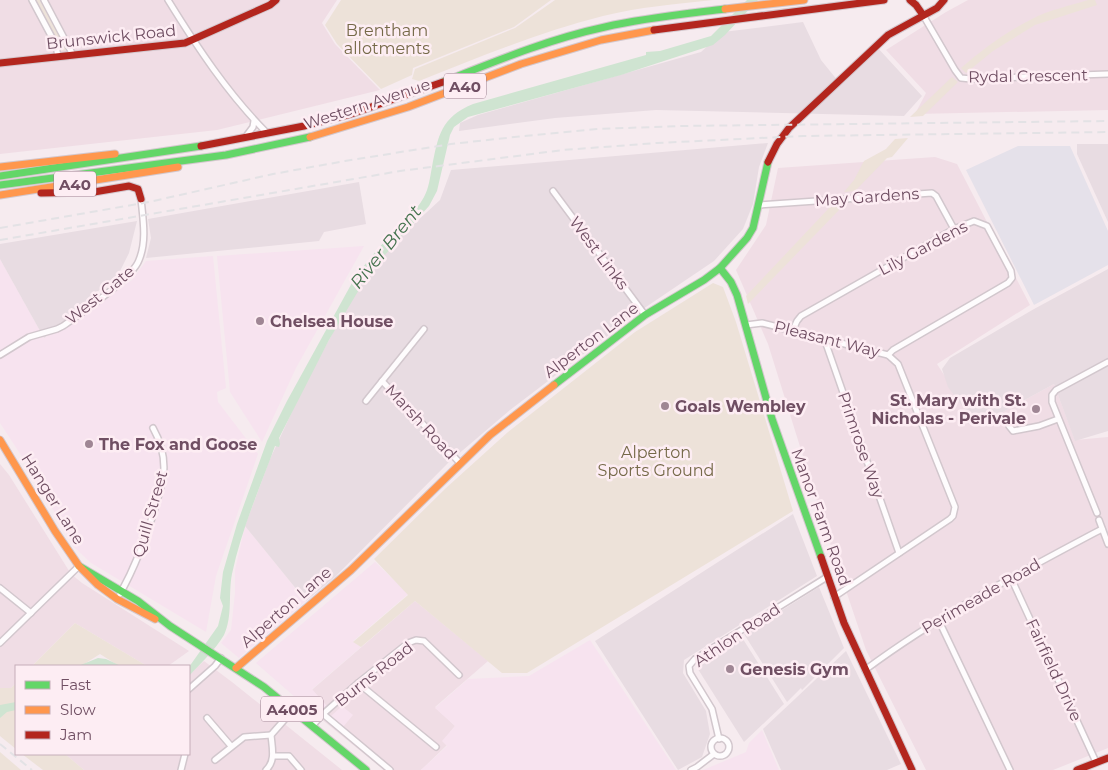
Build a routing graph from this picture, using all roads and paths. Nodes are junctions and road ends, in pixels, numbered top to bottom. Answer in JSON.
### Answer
{"nodes":[{"id":1,"x":32,"y":0,"type":"edge"},
{"id":2,"x":44,"y":0,"type":"edge"},
{"id":3,"x":168,"y":0,"type":"edge"},
{"id":4,"x":276,"y":0,"type":"edge"},
{"id":5,"x":804,"y":0,"type":"edge"},
{"id":6,"x":884,"y":0,"type":"edge"},
{"id":7,"x":910,"y":0,"type":"edge"},
{"id":8,"x":944,"y":0,"type":"edge"},
{"id":9,"x":923,"y":15,"type":"junction"},
{"id":10,"x":192,"y":40,"type":"junction"},
{"id":11,"x":73,"y":55,"type":"junction"},
{"id":12,"x":58,"y":57,"type":"junction"},
{"id":13,"x":0,"y":63,"type":"edge"},
{"id":14,"x":1108,"y":74,"type":"edge"},
{"id":15,"x":254,"y":120,"type":"junction"},
{"id":16,"x":268,"y":134,"type":"junction"},
{"id":17,"x":244,"y":138,"type":"junction"},
{"id":18,"x":178,"y":150,"type":"junction"},
{"id":19,"x":226,"y":155,"type":"junction"},
{"id":20,"x":0,"y":167,"type":"edge"},
{"id":21,"x":0,"y":176,"type":"edge"},
{"id":22,"x":0,"y":185,"type":"edge"},
{"id":23,"x":553,"y":191,"type":"dead end"},
{"id":24,"x":12,"y":193,"type":"junction"},
{"id":25,"x":0,"y":194,"type":"edge"},
{"id":26,"x":141,"y":199,"type":"joint"},
{"id":27,"x":760,"y":205,"type":"junction"},
{"id":28,"x":954,"y":229,"type":"junction"},
{"id":29,"x":720,"y":268,"type":"junction"},
{"id":30,"x":645,"y":314,"type":"junction"},
{"id":31,"x":746,"y":325,"type":"junction"},
{"id":32,"x":424,"y":329,"type":"dead end"},
{"id":33,"x":793,"y":330,"type":"junction"},
{"id":34,"x":824,"y":338,"type":"junction"},
{"id":35,"x":0,"y":355,"type":"edge"},
{"id":36,"x":888,"y":355,"type":"junction"},
{"id":37,"x":1108,"y":362,"type":"edge"},
{"id":38,"x":382,"y":381,"type":"junction"},
{"id":39,"x":366,"y":401,"type":"dead end"},
{"id":40,"x":1058,"y":419,"type":"junction"},
{"id":41,"x":1009,"y":426,"type":"dead end"},
{"id":42,"x":153,"y":428,"type":"dead end"},
{"id":43,"x":1,"y":443,"type":"edge"},
{"id":44,"x":460,"y":463,"type":"junction"},
{"id":45,"x":1097,"y":513,"type":"dead end"},
{"id":46,"x":1099,"y":520,"type":"dead end"},
{"id":47,"x":1102,"y":529,"type":"junction"},
{"id":48,"x":1108,"y":544,"type":"edge"},
{"id":49,"x":899,"y":553,"type":"junction"},
{"id":50,"x":79,"y":566,"type":"junction"},
{"id":51,"x":827,"y":577,"type":"junction"},
{"id":52,"x":1011,"y":578,"type":"junction"},
{"id":53,"x":0,"y":588,"type":"edge"},
{"id":54,"x":122,"y":591,"type":"junction"},
{"id":55,"x":834,"y":597,"type":"junction"},
{"id":56,"x":117,"y":598,"type":"junction"},
{"id":57,"x":31,"y":613,"type":"junction"},
{"id":58,"x":938,"y":621,"type":"junction"},
{"id":59,"x":170,"y":626,"type":"junction"},
{"id":60,"x":0,"y":643,"type":"edge"},
{"id":61,"x":221,"y":658,"type":"junction"},
{"id":62,"x":236,"y":668,"type":"junction"},
{"id":63,"x":865,"y":670,"type":"junction"},
{"id":64,"x":459,"y":675,"type":"dead end"},
{"id":65,"x":358,"y":683,"type":"junction"},
{"id":66,"x":190,"y":688,"type":"edge"},
{"id":67,"x":293,"y":710,"type":"junction"},
{"id":68,"x":323,"y":714,"type":"junction"},
{"id":69,"x":208,"y":718,"type":"dead end"},
{"id":70,"x":312,"y":726,"type":"junction"},
{"id":71,"x":270,"y":735,"type":"junction"},
{"id":72,"x":718,"y":739,"type":"junction"},
{"id":73,"x":231,"y":746,"type":"junction"},
{"id":74,"x":436,"y":747,"type":"dead end"},
{"id":75,"x":714,"y":754,"type":"junction"},
{"id":76,"x":185,"y":755,"type":"edge"},
{"id":77,"x":273,"y":756,"type":"junction"},
{"id":78,"x":1108,"y":758,"type":"edge"},
{"id":79,"x":215,"y":760,"type":"dead end"},
{"id":80,"x":1096,"y":762,"type":"junction"},
{"id":81,"x":181,"y":770,"type":"edge"},
{"id":82,"x":266,"y":770,"type":"edge"},
{"id":83,"x":301,"y":770,"type":"edge"},
{"id":84,"x":366,"y":770,"type":"edge"},
{"id":85,"x":390,"y":770,"type":"edge"},
{"id":86,"x":691,"y":770,"type":"edge"},
{"id":87,"x":912,"y":770,"type":"edge"},
{"id":88,"x":1010,"y":770,"type":"edge"},
{"id":89,"x":1076,"y":770,"type":"edge"}],
"edges":[{"from":1,"to":12,"type":"street"},
{"from":2,"to":11,"type":"street"},
{"from":3,"to":10,"type":"street"},
{"from":4,"to":10,"type":"main road","name":"Brunswick Road"},
{"from":5,"to":16,"type":"main road","name":"Western Avenue","number":"A40"},
{"from":6,"to":19,"type":"main road","name":"Western Avenue","number":"A40"},
{"from":7,"to":9,"type":"main road"},
{"from":8,"to":9,"type":"main road","name":"Alperton Lane"},
{"from":9,"to":14,"type":"street","name":"Rydal Crescent"},
{"from":9,"to":27,"type":"main road","name":"Alperton Lane"},
{"from":10,"to":11,"type":"main road","name":"Brunswick Road"},
{"from":10,"to":15,"type":"street"},
{"from":11,"to":12,"type":"main road","name":"Brunswick Road"},
{"from":12,"to":13,"type":"main road","name":"Brunswick Road"},
{"from":15,"to":16,"type":"street"},
{"from":15,"to":17,"type":"street"},
{"from":16,"to":17,"type":"main road","name":"Western Avenue","number":"A40"},
{"from":17,"to":18,"type":"main road","name":"Western Avenue","number":"A40"},
{"from":18,"to":20,"type":"main road","number":"A40"},
{"from":18,"to":21,"type":"main road","name":"Western Avenue","number":"A40"},
{"from":19,"to":22,"type":"main road","name":"Western Avenue","number":"A40"},
{"from":19,"to":24,"type":"main road","number":"A40"},
{"from":23,"to":30,"type":"street","name":"West Links"},
{"from":24,"to":25,"type":"main road","number":"A40"},
{"from":24,"to":26,"type":"main road"},
{"from":26,"to":35,"type":"street","name":"West Gate"},
{"from":27,"to":28,"type":"street","name":"May Gardens"},
{"from":27,"to":29,"type":"main road","name":"Alperton Lane"},
{"from":28,"to":33,"type":"street","name":"Lily Gardens"},
{"from":28,"to":36,"type":"street","name":"Lily Gardens"},
{"from":29,"to":30,"type":"main road","name":"Alperton Lane"},
{"from":29,"to":31,"type":"main road","name":"Manor Farm Road"},
{"from":30,"to":44,"type":"main road","name":"Alperton Lane"},
{"from":31,"to":33,"type":"street","name":"Pleasant Way"},
{"from":31,"to":51,"type":"main road","name":"Manor Farm Road"},
{"from":32,"to":38,"type":"street","name":"Marsh Road"},
{"from":33,"to":34,"type":"street","name":"Pleasant Way"},
{"from":34,"to":36,"type":"street","name":"Pleasant Way"},
{"from":34,"to":49,"type":"street","name":"Primrose Way"},
{"from":36,"to":49,"type":"street","name":"Pleasant Way"},
{"from":37,"to":40,"type":"street"},
{"from":38,"to":39,"type":"street","name":"Marsh Road"},
{"from":38,"to":44,"type":"street","name":"Marsh Road"},
{"from":40,"to":41,"type":"street"},
{"from":40,"to":45,"type":"street"},
{"from":42,"to":54,"type":"street","name":"Quill Street"},
{"from":43,"to":50,"type":"main road","name":"Hanger Lane","number":"A4005"},
{"from":44,"to":62,"type":"main road","name":"Alperton Lane"},
{"from":46,"to":47,"type":"street"},
{"from":47,"to":48,"type":"street"},
{"from":47,"to":52,"type":"street","name":"Perimeade Road"},
{"from":49,"to":55,"type":"street","name":"Pleasant Way"},
{"from":50,"to":54,"type":"main road","name":"Hanger Lane","number":"A4005"},
{"from":50,"to":56,"type":"main road","name":"Hanger Lane","number":"A4005"},
{"from":50,"to":57,"type":"street"},
{"from":51,"to":55,"type":"main road","name":"Manor Farm Road"},
{"from":51,"to":72,"type":"street","name":"Athlon Road"},
{"from":52,"to":58,"type":"street","name":"Perimeade Road"},
{"from":52,"to":80,"type":"street","name":"Fairfield Drive"},
{"from":53,"to":57,"type":"street"},
{"from":54,"to":56,"type":"street","name":"Quill Street"},
{"from":54,"to":59,"type":"main road","name":"Hanger Lane","number":"A4005"},
{"from":55,"to":63,"type":"main road","name":"Manor Farm Road"},
{"from":56,"to":59,"type":"main road","name":"Hanger Lane","number":"A4005"},
{"from":57,"to":60,"type":"street"},
{"from":58,"to":63,"type":"street","name":"Perimeade Road"},
{"from":58,"to":88,"type":"street"},
{"from":59,"to":61,"type":"main road","name":"Hanger Lane","number":"A4005"},
{"from":61,"to":62,"type":"main road","number":"A4005"},
{"from":61,"to":66,"type":"street"},
{"from":62,"to":67,"type":"main road","number":"A4005"},
{"from":63,"to":87,"type":"main road","name":"Manor Farm Road"},
{"from":64,"to":65,"type":"street","name":"Burns Road"},
{"from":65,"to":68,"type":"street","name":"Burns Road"},
{"from":65,"to":74,"type":"street"},
{"from":67,"to":70,"type":"main road","number":"A4005"},
{"from":67,"to":71,"type":"street"},
{"from":68,"to":70,"type":"street","name":"Burns Road"},
{"from":68,"to":85,"type":"street"},
{"from":69,"to":73,"type":"street"},
{"from":70,"to":84,"type":"main road","number":"A4005"},
{"from":71,"to":73,"type":"street"},
{"from":71,"to":77,"type":"street"},
{"from":72,"to":75,"type":"street"},
{"from":72,"to":75,"type":"street"},
{"from":73,"to":79,"type":"street"},
{"from":75,"to":86,"type":"street"},
{"from":76,"to":81,"type":"street"},
{"from":77,"to":82,"type":"street"},
{"from":77,"to":83,"type":"street"},
{"from":78,"to":80,"type":"main road"},
{"from":80,"to":89,"type":"main road"}]}
